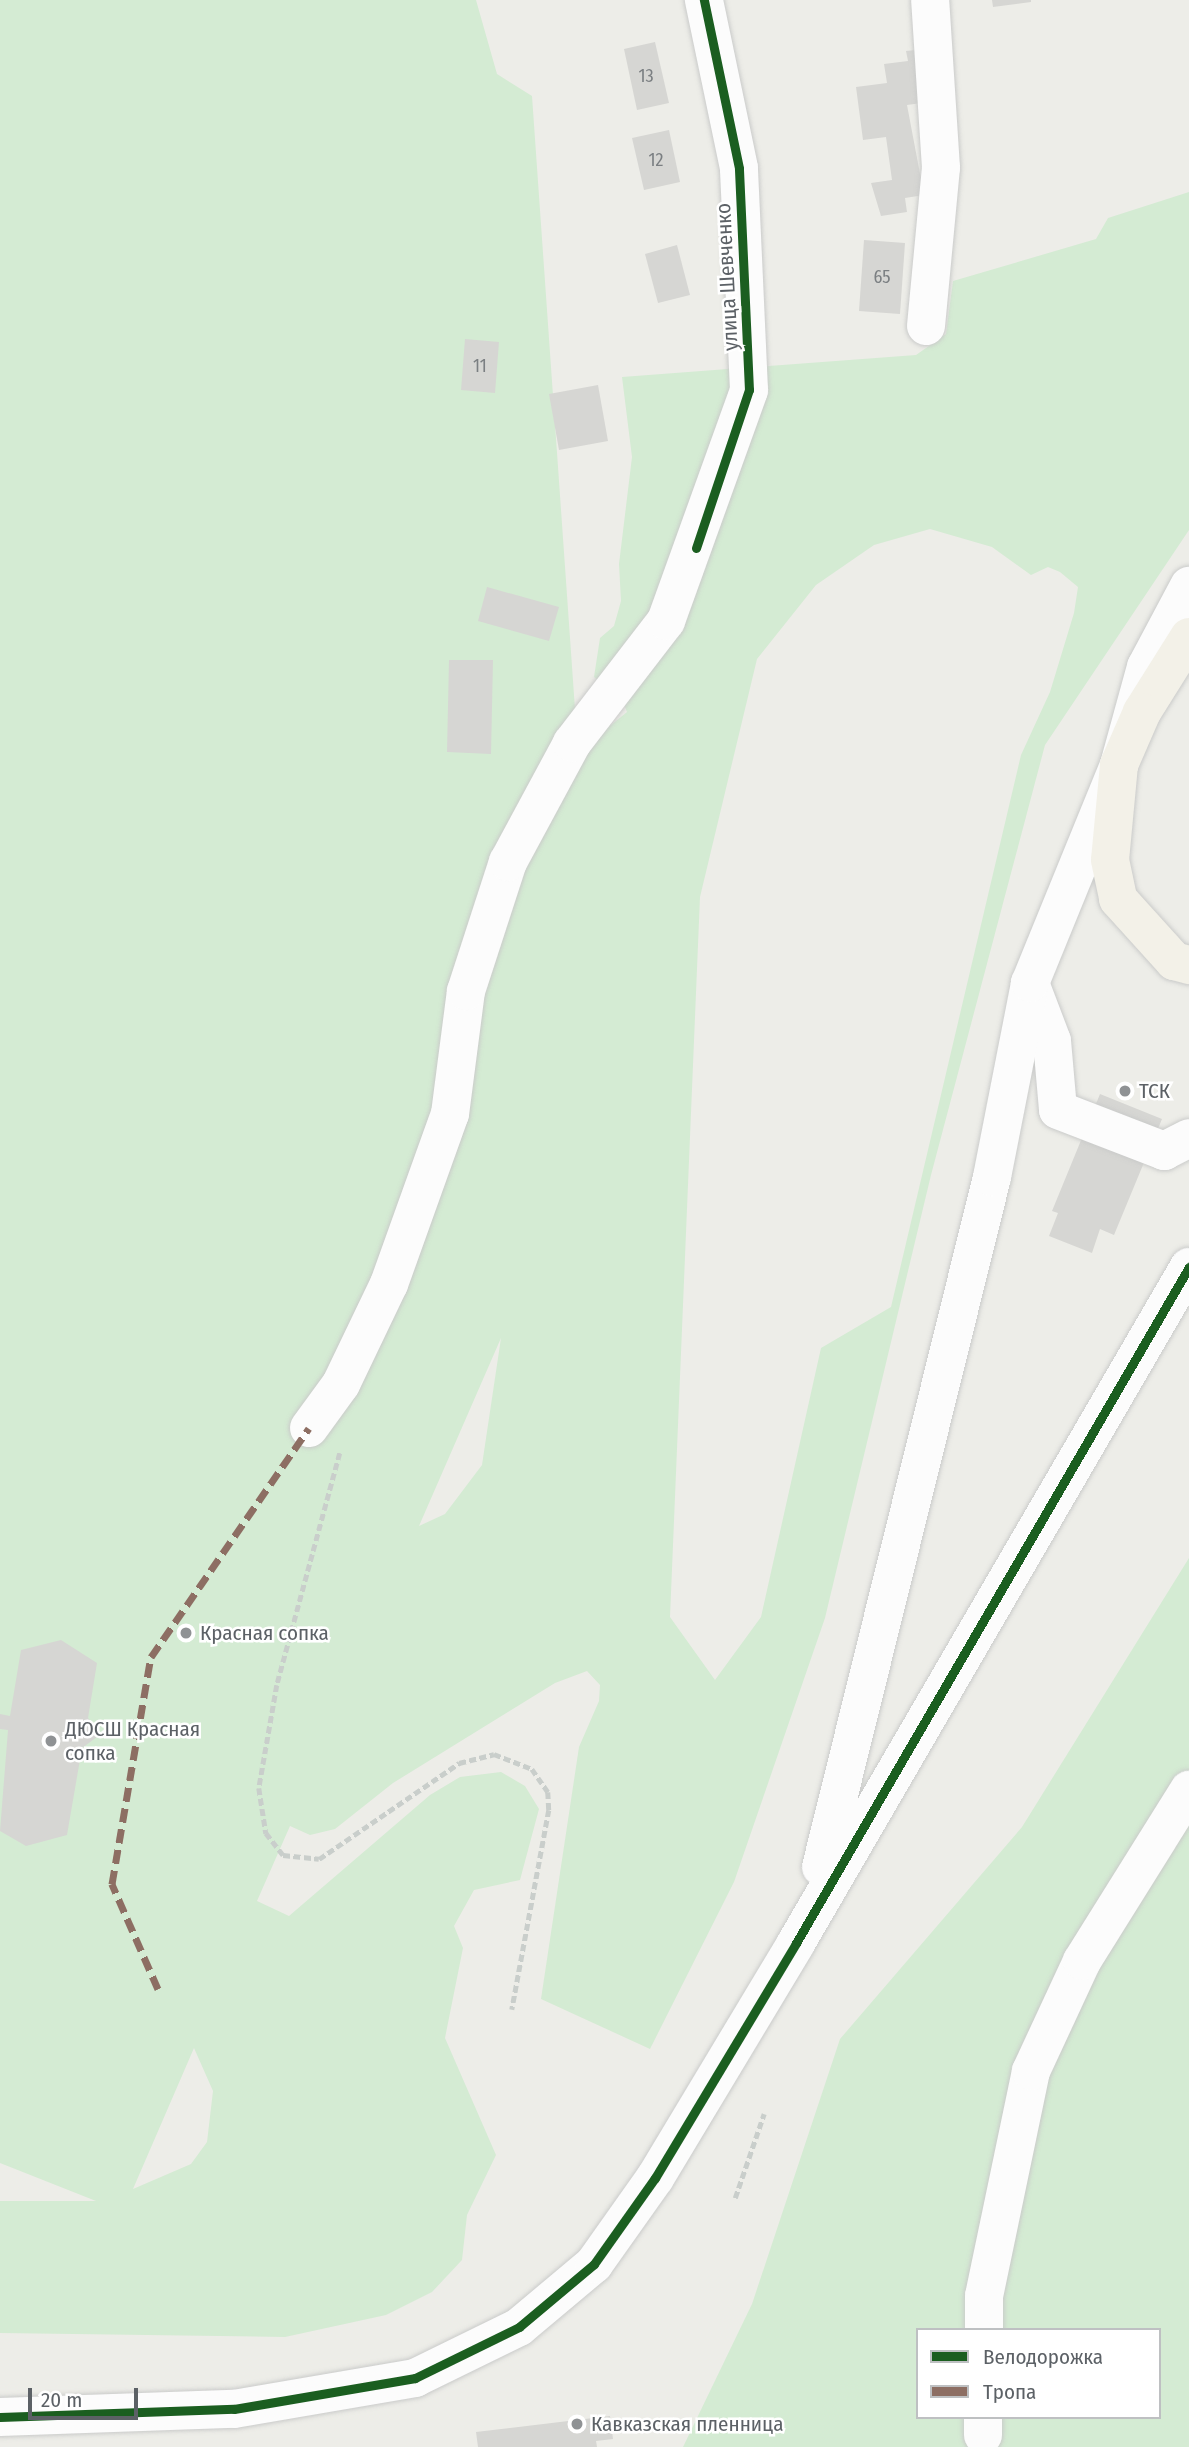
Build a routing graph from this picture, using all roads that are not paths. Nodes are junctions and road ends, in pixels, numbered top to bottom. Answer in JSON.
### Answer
{"nodes":[{"id":1,"x":704,"y":0,"type":"edge"},
{"id":2,"x":930,"y":0,"type":"edge"},
{"id":3,"x":926,"y":326,"type":"dead end"},
{"id":4,"x":1189,"y":586,"type":"edge"},
{"id":5,"x":1189,"y":637,"type":"edge"},
{"id":6,"x":1119,"y":765,"type":"junction"},
{"id":7,"x":1189,"y":965,"type":"edge"},
{"id":8,"x":1030,"y":983,"type":"junction"},
{"id":9,"x":1189,"y":1138,"type":"edge"},
{"id":10,"x":1189,"y":1267,"type":"edge"},
{"id":11,"x":309,"y":1428,"type":"road end"},
{"id":12,"x":1189,"y":1790,"type":"edge"},
{"id":13,"x":796,"y":1942,"type":"junction"},
{"id":14,"x":984,"y":2328,"type":"edge"},
{"id":15,"x":0,"y":2417,"type":"edge"}],
"edges":[{"from":1,"to":11,"type":"street","name":"улица Шевченко"},
{"from":2,"to":3,"type":"street"},
{"from":4,"to":6,"type":"street"},
{"from":5,"to":6,"type":"main road"},
{"from":6,"to":7,"type":"main road"},
{"from":6,"to":8,"type":"street"},
{"from":8,"to":9,"type":"street"},
{"from":8,"to":13,"type":"street"},
{"from":10,"to":13,"type":"street"},
{"from":12,"to":14,"type":"street"},
{"from":13,"to":15,"type":"street"}]}
